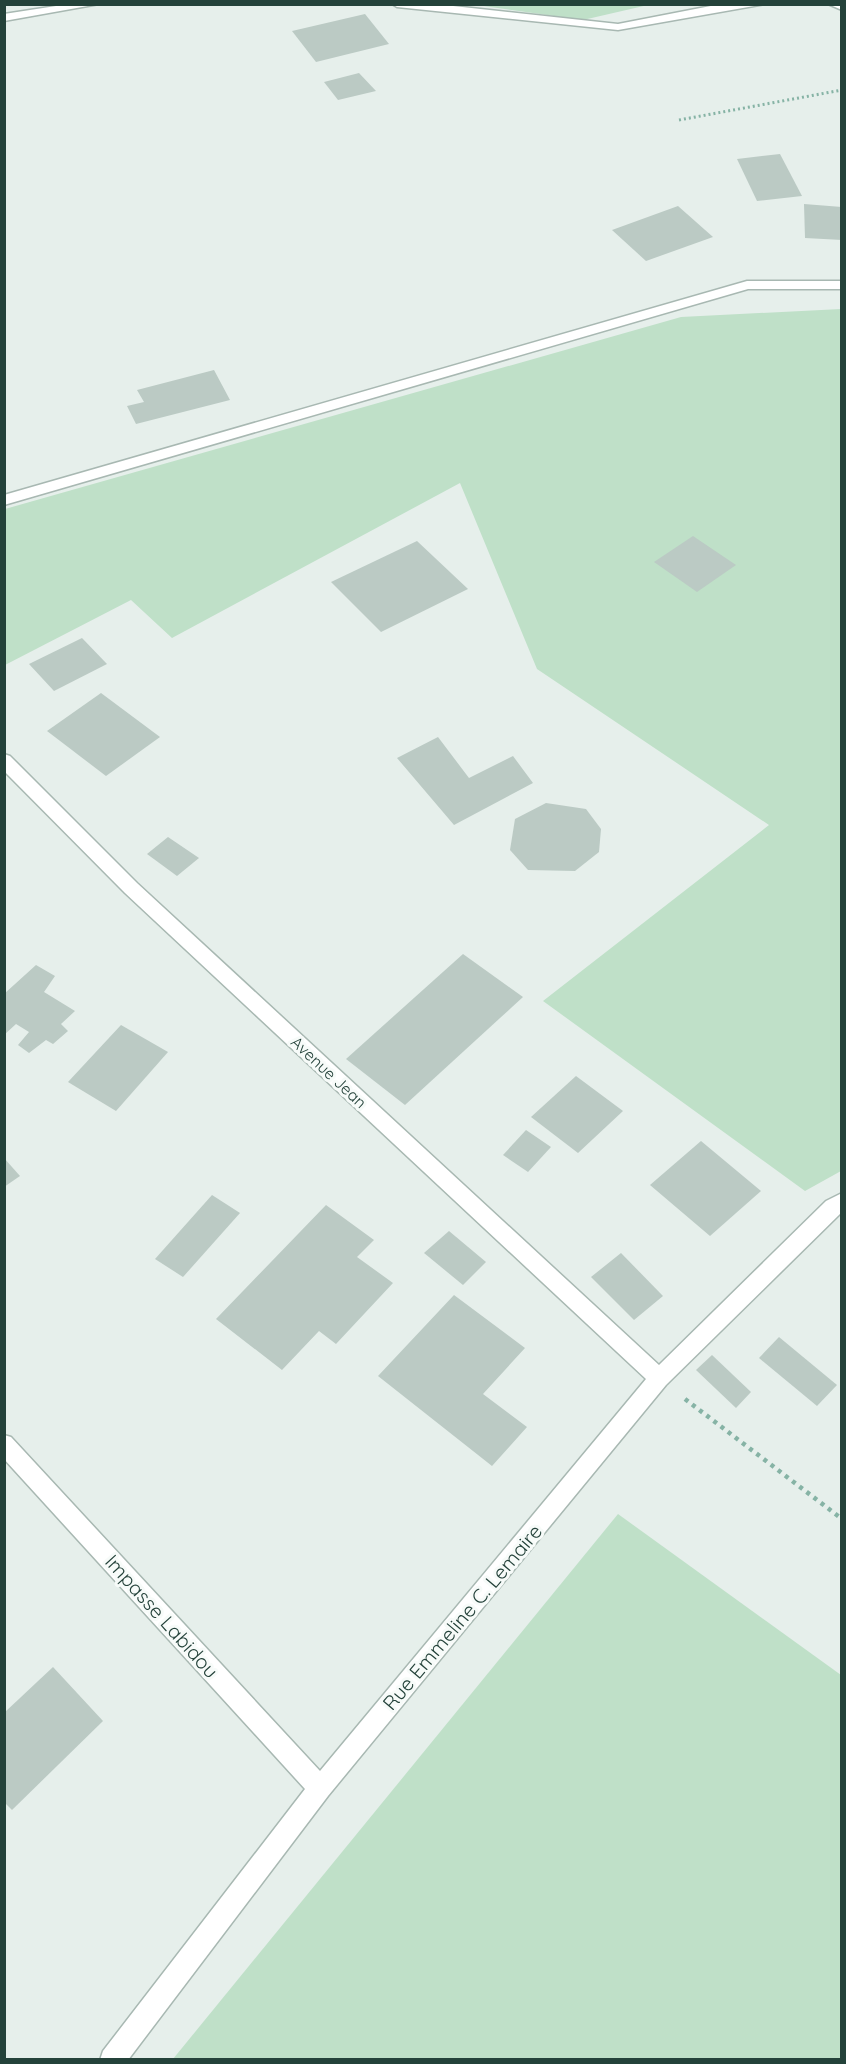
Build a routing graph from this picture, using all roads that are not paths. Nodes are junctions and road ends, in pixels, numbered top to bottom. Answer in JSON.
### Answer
{"nodes":[{"id":1,"x":94,"y":4,"type":"edge"},
{"id":2,"x":397,"y":4,"type":"edge"},
{"id":3,"x":760,"y":4,"type":"edge"},
{"id":4,"x":833,"y":4,"type":"edge"},
{"id":5,"x":842,"y":7,"type":"edge"},
{"id":6,"x":4,"y":18,"type":"edge"},
{"id":7,"x":842,"y":285,"type":"edge"},
{"id":8,"x":4,"y":501,"type":"edge"},
{"id":9,"x":4,"y":760,"type":"edge"},
{"id":10,"x":842,"y":1201,"type":"edge"},
{"id":11,"x":659,"y":1378,"type":"junction"},
{"id":12,"x":4,"y":1444,"type":"edge"},
{"id":13,"x":320,"y":1788,"type":"junction"},
{"id":14,"x":112,"y":2060,"type":"edge"}],
"edges":[{"from":1,"to":6,"type":"street"},
{"from":2,"to":3,"type":"street"},
{"from":4,"to":5,"type":"street"},
{"from":7,"to":8,"type":"street"},
{"from":9,"to":11,"type":"street","name":"Avenue Jean"},
{"from":10,"to":11,"type":"street","name":"Rue Emmeline C. Lemaire"},
{"from":11,"to":13,"type":"street","name":"Rue Emmeline C. Lemaire"},
{"from":12,"to":13,"type":"street","name":"Impasse Labidou"},
{"from":13,"to":14,"type":"street","name":"Rue Emmeline C. Lemaire"}]}
